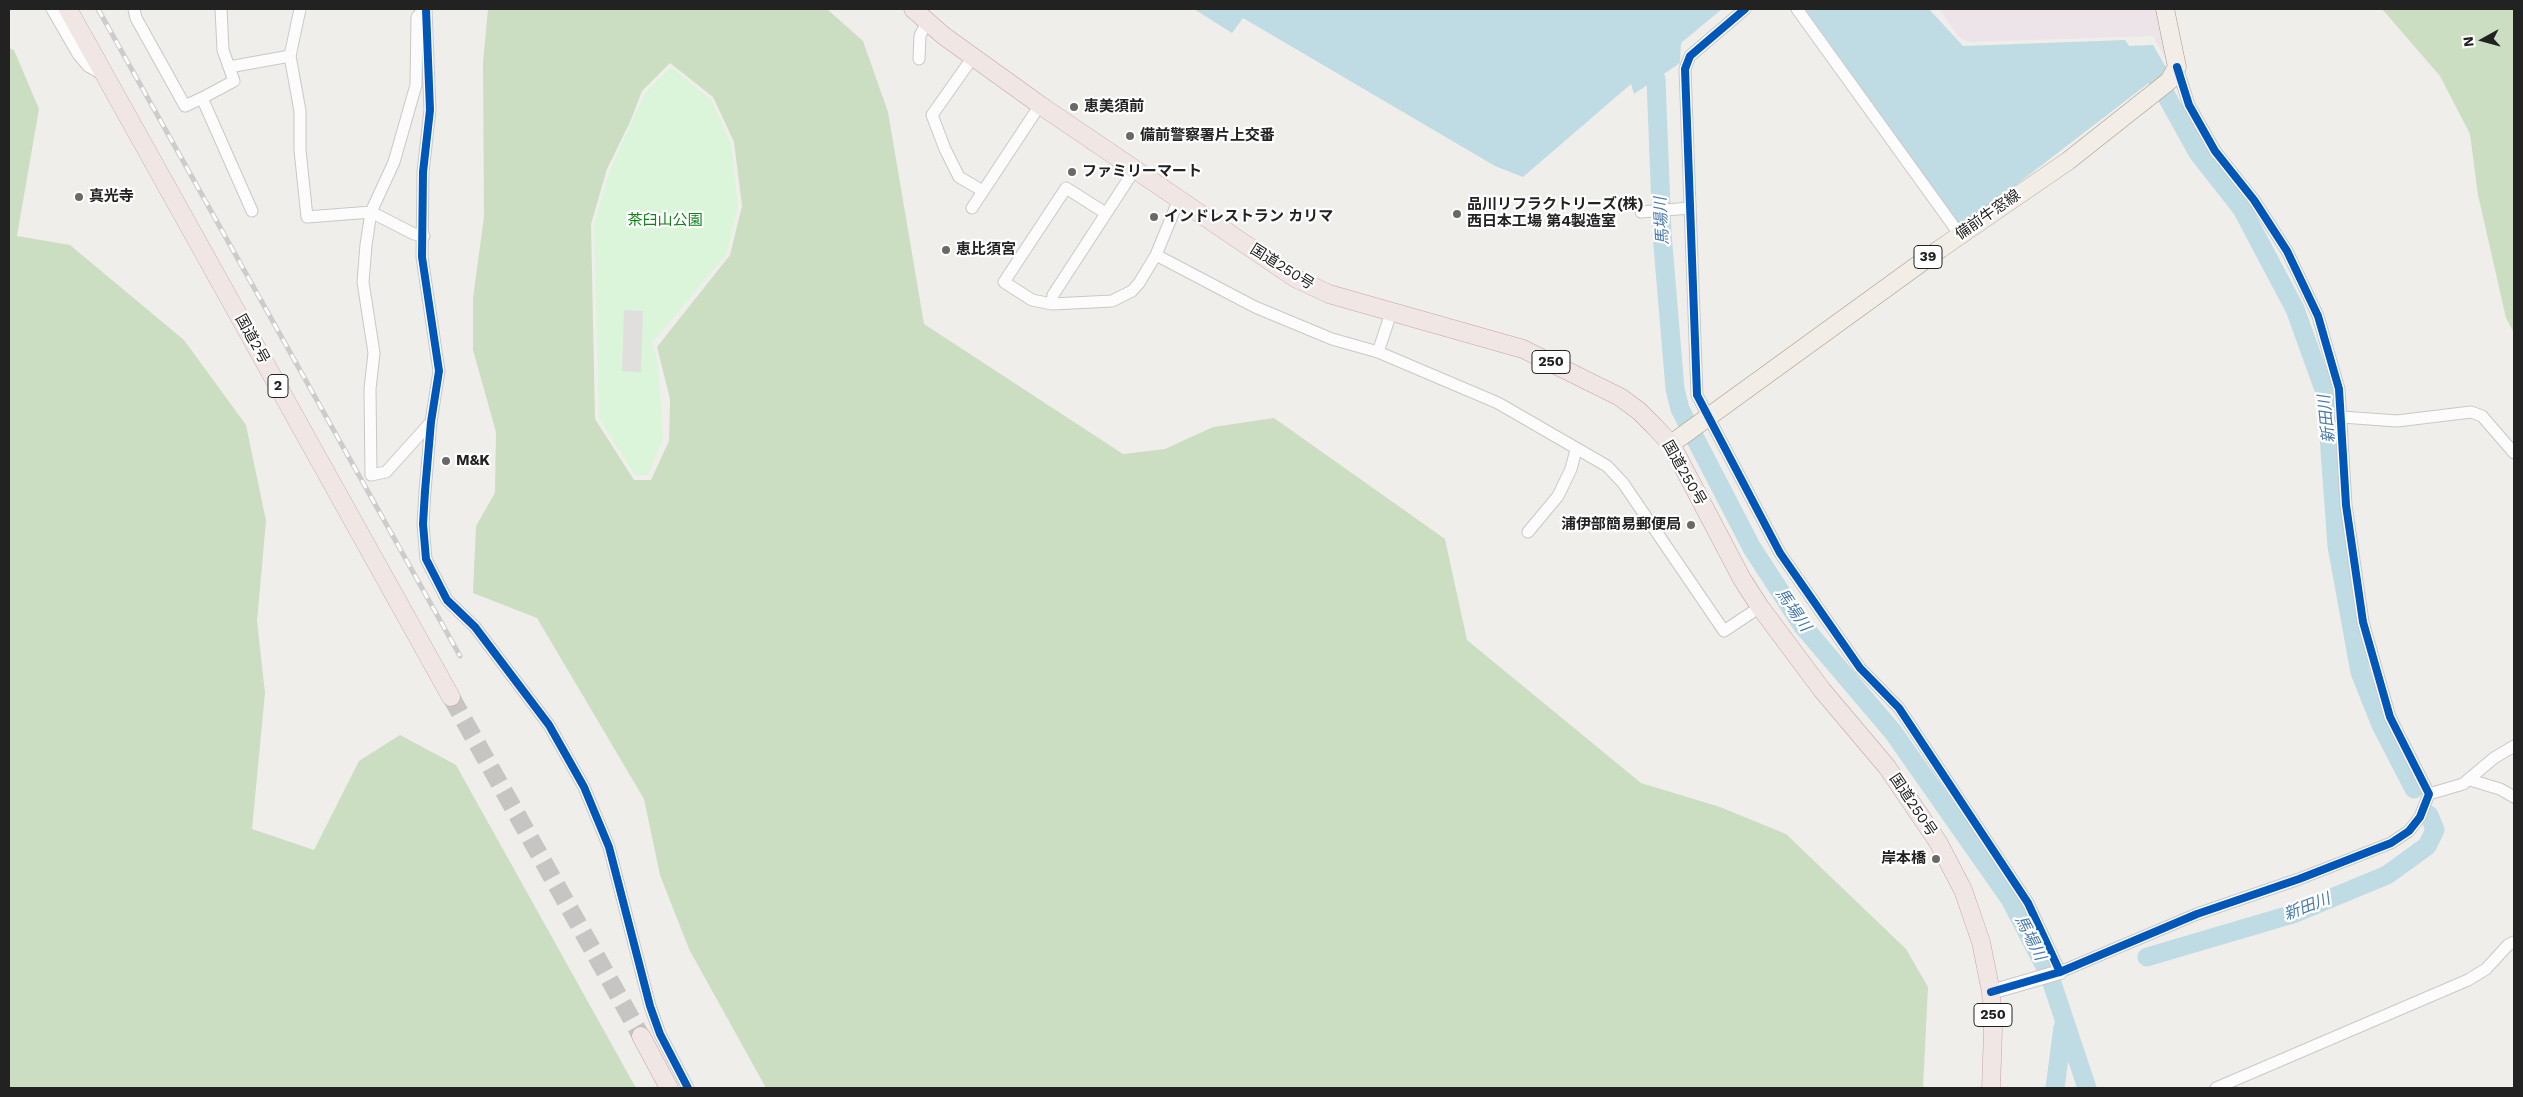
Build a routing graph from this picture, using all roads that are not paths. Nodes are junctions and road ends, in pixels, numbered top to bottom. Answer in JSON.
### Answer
{"nodes":[{"id":1,"x":52,"y":9,"type":"edge"},
{"id":2,"x":68,"y":9,"type":"edge"},
{"id":3,"x":134,"y":9,"type":"edge"},
{"id":4,"x":221,"y":9,"type":"edge"},
{"id":5,"x":300,"y":9,"type":"edge"},
{"id":6,"x":425,"y":9,"type":"edge"},
{"id":7,"x":913,"y":9,"type":"edge"},
{"id":8,"x":1744,"y":9,"type":"edge"},
{"id":9,"x":1797,"y":9,"type":"edge"},
{"id":10,"x":2165,"y":9,"type":"edge"},
{"id":11,"x":927,"y":22,"type":"junction"},
{"id":12,"x":290,"y":56,"type":"junction"},
{"id":13,"x":973,"y":57,"type":"junction"},
{"id":14,"x":919,"y":59,"type":"dead end"},
{"id":15,"x":229,"y":68,"type":"junction"},
{"id":16,"x":2176,"y":71,"type":"junction"},
{"id":17,"x":106,"y":76,"type":"junction"},
{"id":18,"x":202,"y":98,"type":"junction"},
{"id":19,"x":1040,"y":105,"type":"junction"},
{"id":20,"x":1135,"y":169,"type":"junction"},
{"id":21,"x":983,"y":191,"type":"junction"},
{"id":22,"x":1179,"y":199,"type":"junction"},
{"id":23,"x":972,"y":208,"type":"dead end"},
{"id":24,"x":1688,"y":208,"type":"junction"},
{"id":25,"x":252,"y":211,"type":"dead end"},
{"id":26,"x":371,"y":212,"type":"junction"},
{"id":27,"x":1104,"y":212,"type":"junction"},
{"id":28,"x":1640,"y":212,"type":"dead end"},
{"id":29,"x":1960,"y":235,"type":"junction"},
{"id":30,"x":424,"y":236,"type":"junction"},
{"id":31,"x":1156,"y":255,"type":"junction"},
{"id":32,"x":1052,"y":304,"type":"junction"},
{"id":33,"x":1391,"y":313,"type":"junction"},
{"id":34,"x":1378,"y":352,"type":"junction"},
{"id":35,"x":2342,"y":417,"type":"junction"},
{"id":36,"x":1706,"y":418,"type":"junction"},
{"id":37,"x":430,"y":422,"type":"junction"},
{"id":38,"x":1674,"y":442,"type":"junction"},
{"id":39,"x":1576,"y":450,"type":"junction"},
{"id":40,"x":2514,"y":453,"type":"edge"},
{"id":41,"x":1528,"y":532,"type":"dead end"},
{"id":42,"x":1760,"y":607,"type":"junction"},
{"id":43,"x":451,"y":697,"type":"tunnel mouth"},
{"id":44,"x":2514,"y":746,"type":"edge"},
{"id":45,"x":2470,"y":780,"type":"junction"},
{"id":46,"x":2429,"y":794,"type":"junction"},
{"id":47,"x":2514,"y":797,"type":"edge"},
{"id":48,"x":2514,"y":942,"type":"edge"},
{"id":49,"x":2058,"y":972,"type":"junction"},
{"id":50,"x":1991,"y":992,"type":"junction"},
{"id":51,"x":641,"y":1036,"type":"tunnel mouth"},
{"id":52,"x":669,"y":1088,"type":"edge"},
{"id":53,"x":688,"y":1088,"type":"edge"},
{"id":54,"x":1991,"y":1088,"type":"edge"},
{"id":55,"x":2216,"y":1088,"type":"edge"}],
"edges":[{"from":1,"to":17,"type":"street"},
{"from":2,"to":17,"type":"highway","name":"国道2号","number":"2"},
{"from":3,"to":18,"type":"street"},
{"from":4,"to":15,"type":"street"},
{"from":5,"to":12,"type":"street"},
{"from":6,"to":26,"type":"street"},
{"from":6,"to":30,"type":"street"},
{"from":7,"to":11,"type":"highway","name":"国道250号","number":"250"},
{"from":8,"to":24,"type":"street"},
{"from":9,"to":29,"type":"street"},
{"from":10,"to":16,"type":"main road"},
{"from":11,"to":13,"type":"highway","name":"国道250号","number":"250"},
{"from":11,"to":14,"type":"street"},
{"from":12,"to":15,"type":"street"},
{"from":12,"to":26,"type":"street"},
{"from":13,"to":19,"type":"highway","name":"国道250号","number":"250"},
{"from":13,"to":21,"type":"street"},
{"from":15,"to":18,"type":"street"},
{"from":16,"to":29,"type":"main road","name":"備前牛窓線","number":"39"},
{"from":16,"to":35,"type":"street"},
{"from":17,"to":43,"type":"highway","name":"国道2号","number":"2"},
{"from":18,"to":25,"type":"street"},
{"from":19,"to":20,"type":"highway","name":"国道250号","number":"250"},
{"from":19,"to":21,"type":"street"},
{"from":20,"to":22,"type":"highway","name":"国道250号","number":"250"},
{"from":20,"to":27,"type":"street"},
{"from":21,"to":23,"type":"street"},
{"from":22,"to":31,"type":"street"},
{"from":22,"to":33,"type":"highway","name":"国道250号","number":"250"},
{"from":24,"to":28,"type":"street"},
{"from":24,"to":36,"type":"street"},
{"from":26,"to":30,"type":"street"},
{"from":26,"to":37,"type":"street"},
{"from":27,"to":32,"type":"street"},
{"from":27,"to":32,"type":"street"},
{"from":29,"to":36,"type":"main road","name":"備前牛窓線","number":"39"},
{"from":30,"to":37,"type":"street"},
{"from":31,"to":32,"type":"street"},
{"from":31,"to":34,"type":"street"},
{"from":33,"to":34,"type":"street"},
{"from":33,"to":38,"type":"highway","name":"国道250号","number":"250"},
{"from":34,"to":39,"type":"street"},
{"from":35,"to":40,"type":"street"},
{"from":35,"to":46,"type":"street"},
{"from":36,"to":38,"type":"main road","name":"備前牛窓線","number":"39"},
{"from":36,"to":49,"type":"street"},
{"from":37,"to":53,"type":"street"},
{"from":38,"to":42,"type":"highway","name":"国道250号","number":"250"},
{"from":39,"to":41,"type":"street"},
{"from":39,"to":42,"type":"street"},
{"from":42,"to":50,"type":"highway","name":"国道250号","number":"250"},
{"from":44,"to":45,"type":"street"},
{"from":45,"to":46,"type":"street"},
{"from":45,"to":47,"type":"street"},
{"from":46,"to":49,"type":"street"},
{"from":48,"to":55,"type":"street"},
{"from":49,"to":50,"type":"street"},
{"from":50,"to":54,"type":"highway","name":"国道250号","number":"250"},
{"from":51,"to":52,"type":"highway"}]}
